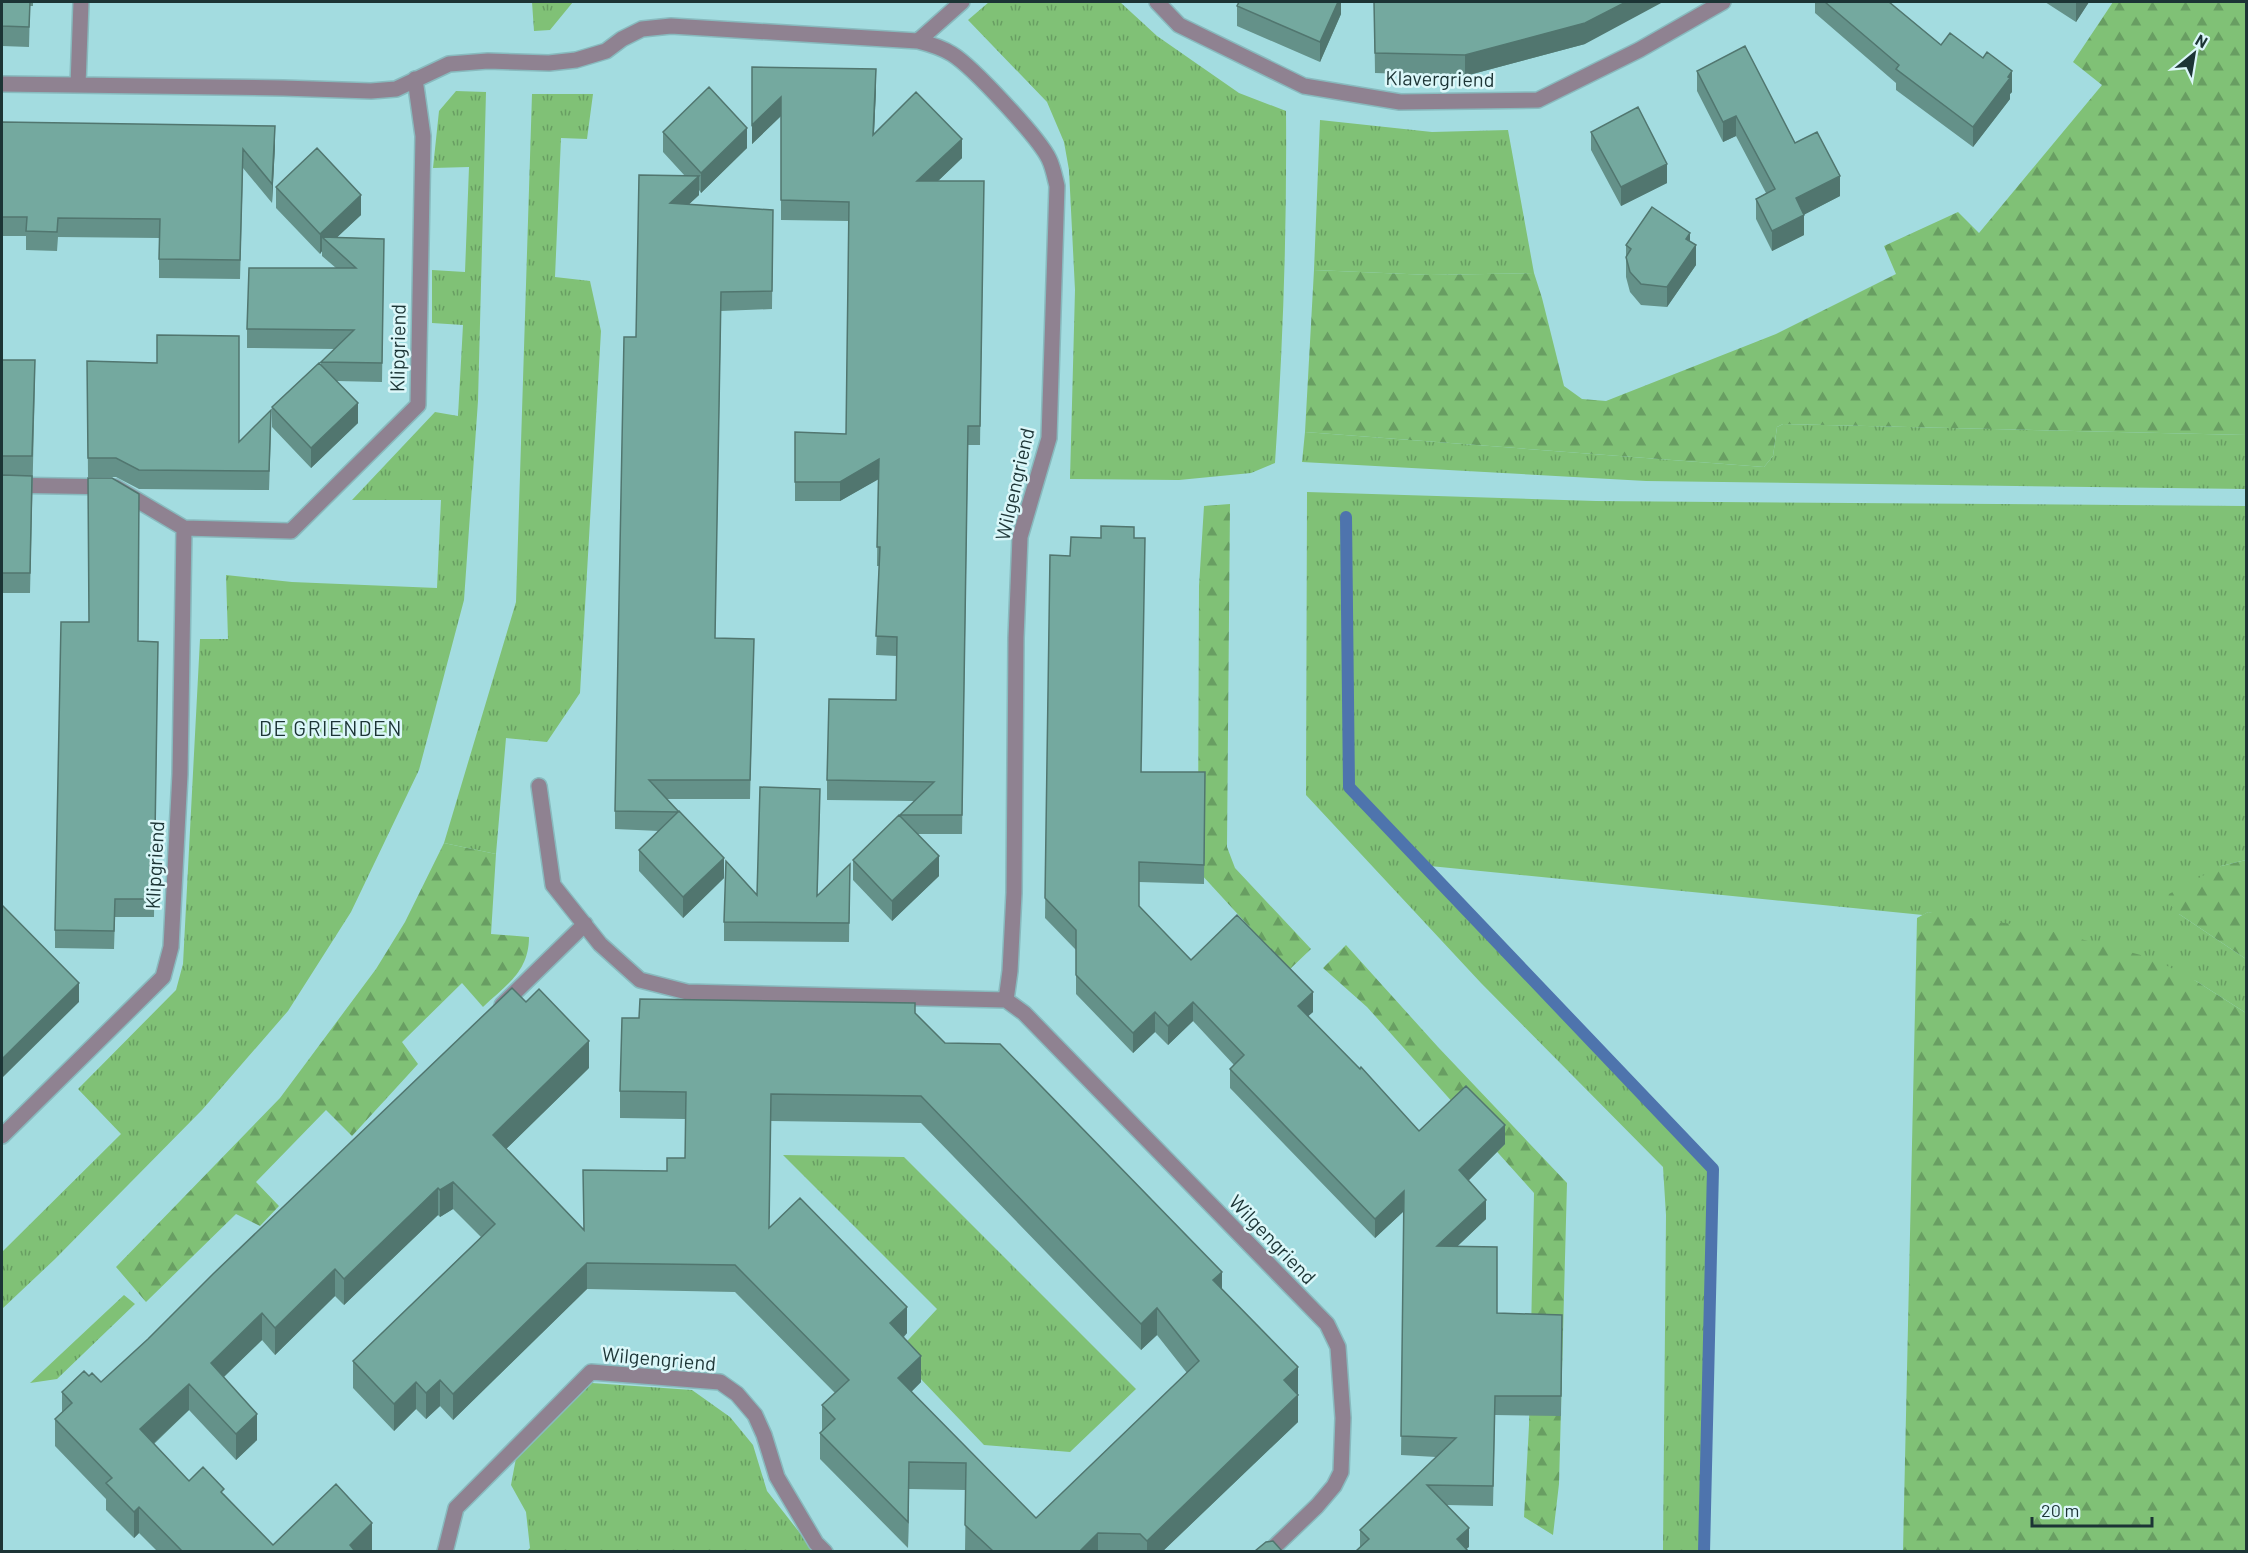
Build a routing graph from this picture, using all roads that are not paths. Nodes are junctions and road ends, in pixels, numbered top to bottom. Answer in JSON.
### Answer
{"nodes":[{"id":1,"x":81,"y":2,"type":"edge"},
{"id":2,"x":962,"y":2,"type":"edge"},
{"id":3,"x":1157,"y":2,"type":"edge"},
{"id":4,"x":1723,"y":2,"type":"edge"},
{"id":5,"x":918,"y":41,"type":"junction"},
{"id":6,"x":416,"y":79,"type":"junction"},
{"id":7,"x":2,"y":84,"type":"edge"},
{"id":8,"x":78,"y":85,"type":"junction"},
{"id":9,"x":2,"y":485,"type":"edge"},
{"id":10,"x":184,"y":528,"type":"junction"},
{"id":11,"x":539,"y":786,"type":"dead end"},
{"id":12,"x":585,"y":924,"type":"junction"},
{"id":13,"x":1006,"y":1000,"type":"junction"},
{"id":14,"x":487,"y":1020,"type":"edge"},
{"id":15,"x":2,"y":1136,"type":"edge"},
{"id":16,"x":446,"y":1551,"type":"edge"},
{"id":17,"x":825,"y":1551,"type":"edge"},
{"id":18,"x":1269,"y":1551,"type":"edge"}],
"edges":[{"from":1,"to":8,"type":"street"},
{"from":2,"to":5,"type":"street"},
{"from":3,"to":4,"type":"street","name":"Klavergriend"},
{"from":5,"to":6,"type":"street","name":"Wilgengriend"},
{"from":5,"to":13,"type":"street","name":"Wilgengriend"},
{"from":6,"to":8,"type":"street"},
{"from":6,"to":10,"type":"street","name":"Klipgriend"},
{"from":7,"to":8,"type":"street"},
{"from":9,"to":10,"type":"street","name":"Klipgriend"},
{"from":10,"to":15,"type":"street","name":"Klipgriend"},
{"from":11,"to":12,"type":"street"},
{"from":12,"to":13,"type":"street"},
{"from":12,"to":14,"type":"street"},
{"from":13,"to":18,"type":"street","name":"Wilgengriend"},
{"from":16,"to":17,"type":"street","name":"Wilgengriend"}]}
